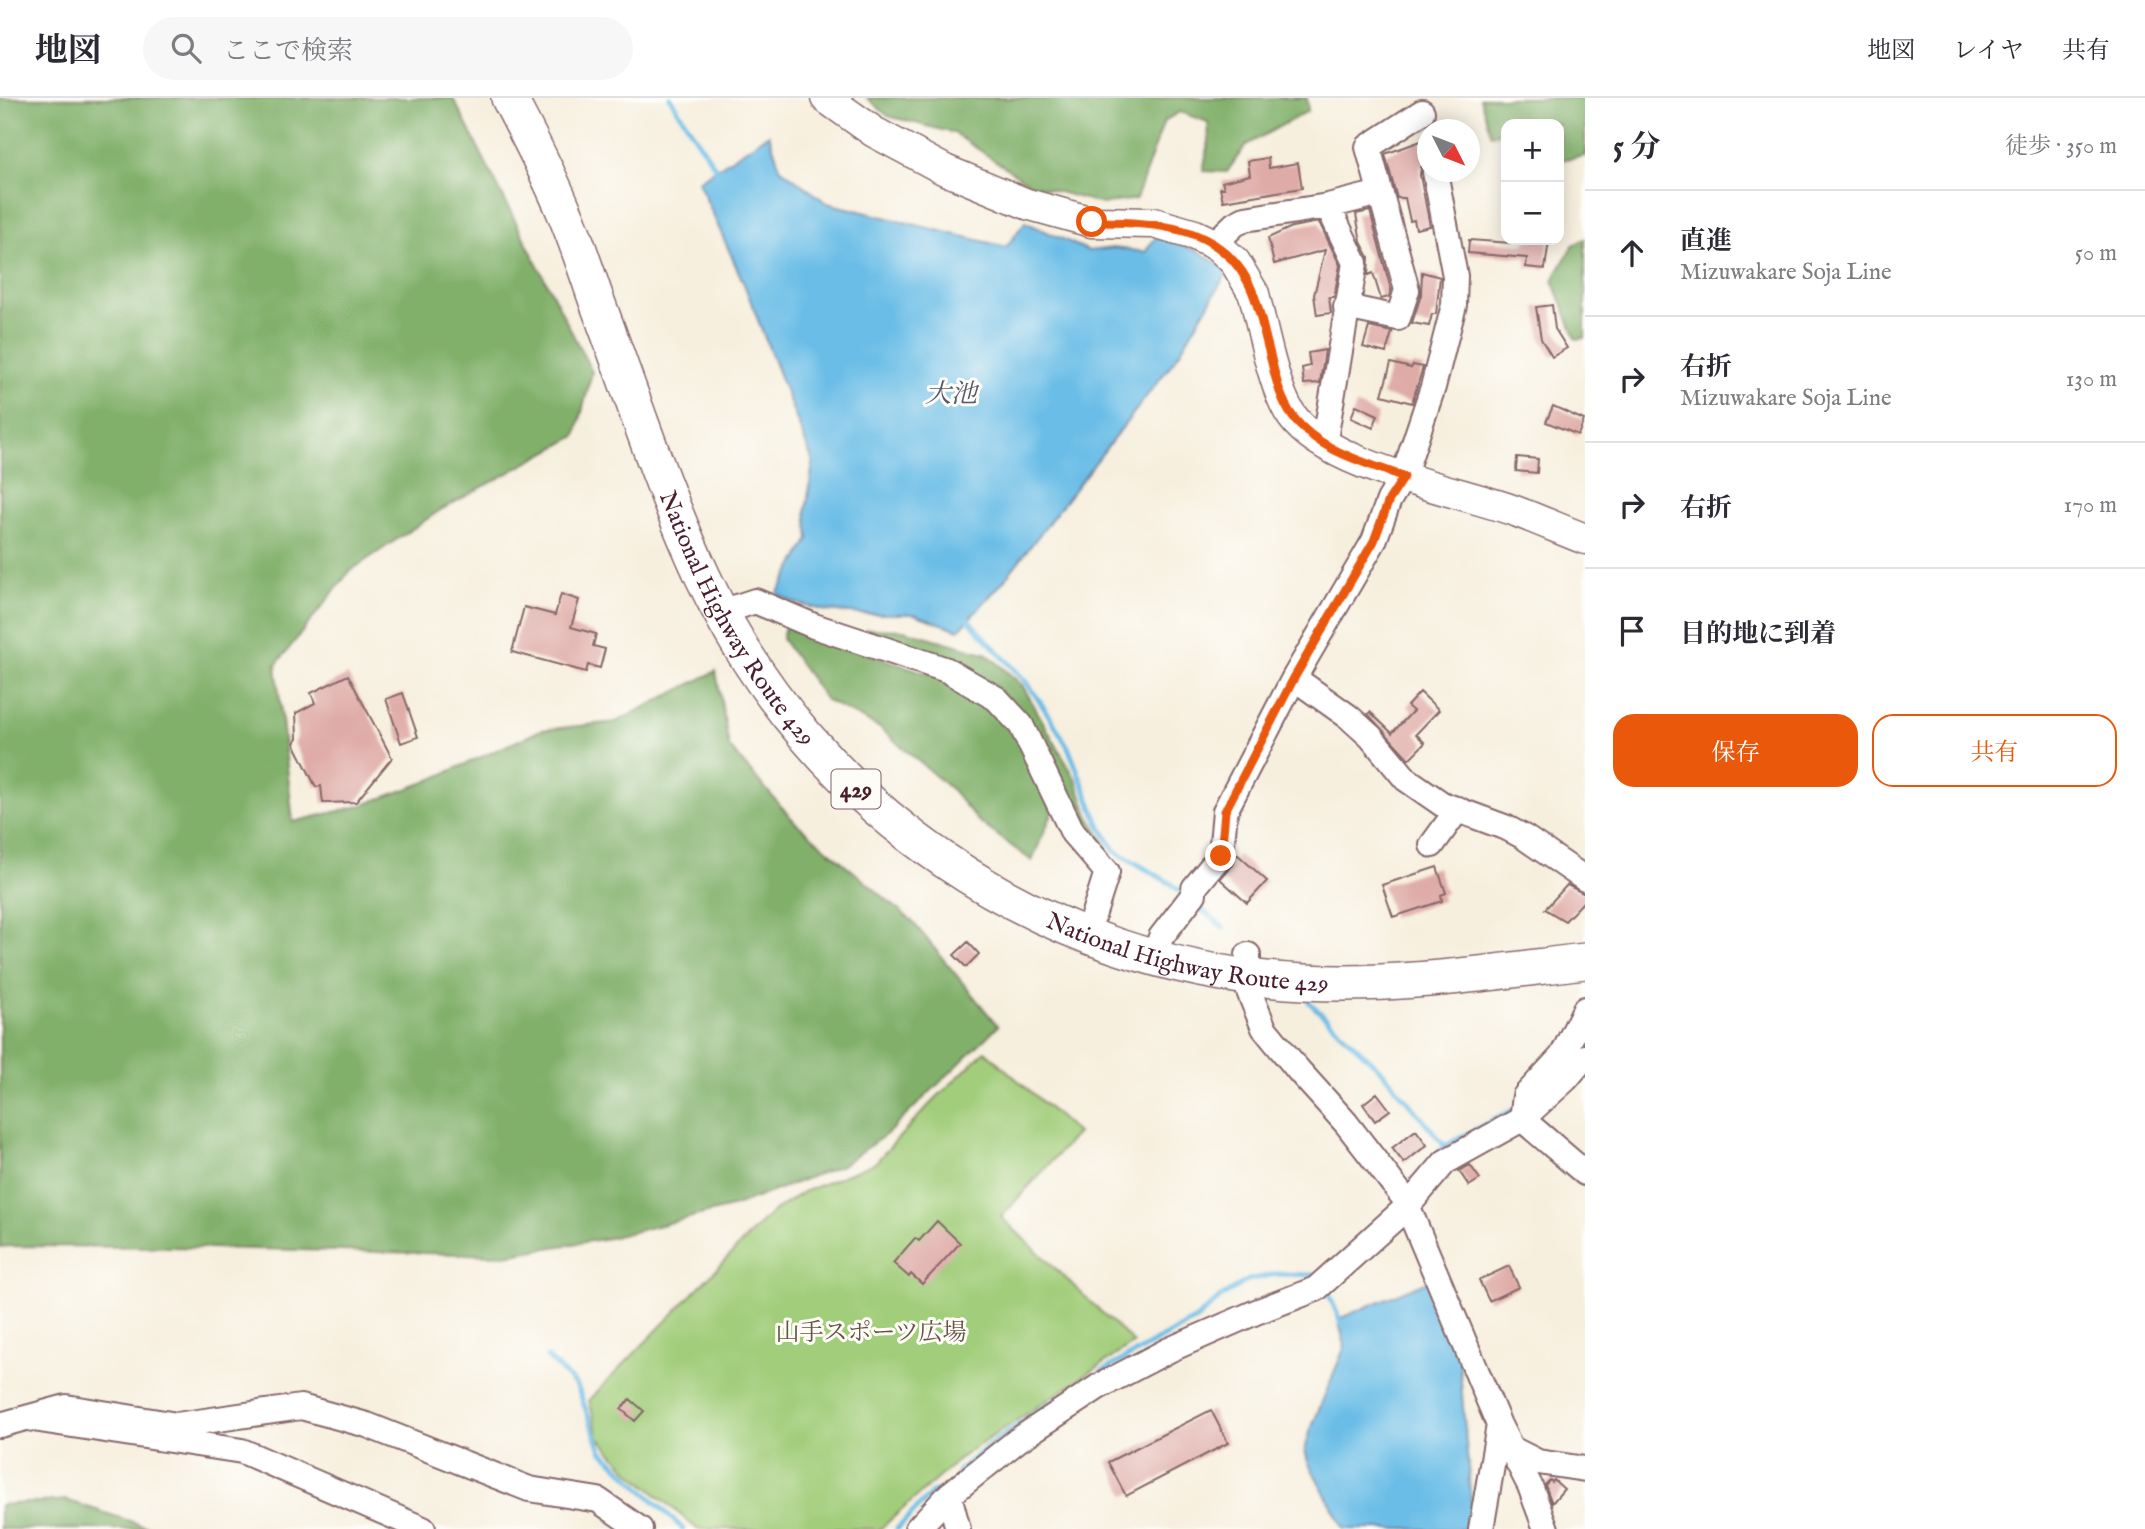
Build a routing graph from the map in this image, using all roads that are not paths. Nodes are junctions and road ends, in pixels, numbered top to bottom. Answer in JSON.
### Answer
{"nodes":[{"id":1,"x":509,"y":98,"type":"edge"},
{"id":2,"x":531,"y":98,"type":"edge"},
{"id":3,"x":827,"y":98,"type":"edge"},
{"id":4,"x":1423,"y":115,"type":"edge"},
{"id":5,"x":1437,"y":182,"type":"edge"},
{"id":6,"x":1380,"y":193,"type":"junction"},
{"id":7,"x":1328,"y":205,"type":"junction"},
{"id":8,"x":1214,"y":244,"type":"junction"},
{"id":9,"x":1346,"y":307,"type":"junction"},
{"id":10,"x":1324,"y":445,"type":"junction"},
{"id":11,"x":1404,"y":477,"type":"junction"},
{"id":12,"x":1585,"y":539,"type":"edge"},
{"id":13,"x":730,"y":609,"type":"junction"},
{"id":14,"x":1294,"y":678,"type":"junction"},
{"id":15,"x":1458,"y":809,"type":"junction"},
{"id":16,"x":1432,"y":845,"type":"dead end"},
{"id":17,"x":1585,"y":879,"type":"edge"},
{"id":18,"x":1090,"y":925,"type":"junction"},
{"id":19,"x":1585,"y":943,"type":"edge"},
{"id":20,"x":1158,"y":947,"type":"junction"},
{"id":21,"x":1585,"y":961,"type":"edge"},
{"id":22,"x":1248,"y":966,"type":"junction"},
{"id":23,"x":1585,"y":1009,"type":"edge"},
{"id":24,"x":1585,"y":1056,"type":"edge"},
{"id":25,"x":1523,"y":1108,"type":"junction"},
{"id":26,"x":1585,"y":1173,"type":"edge"},
{"id":27,"x":1402,"y":1198,"type":"junction"},
{"id":28,"x":26,"y":1418,"type":"junction"},
{"id":29,"x":0,"y":1424,"type":"edge"},
{"id":30,"x":1499,"y":1425,"type":"junction"},
{"id":31,"x":1510,"y":1448,"type":"junction"},
{"id":32,"x":1585,"y":1469,"type":"edge"},
{"id":33,"x":949,"y":1495,"type":"junction"},
{"id":34,"x":423,"y":1529,"type":"edge"},
{"id":35,"x":640,"y":1529,"type":"edge"},
{"id":36,"x":917,"y":1529,"type":"edge"},
{"id":37,"x":958,"y":1529,"type":"edge"},
{"id":38,"x":1480,"y":1529,"type":"edge"},
{"id":39,"x":1546,"y":1529,"type":"edge"}],
"edges":[{"from":1,"to":13,"type":"highway","name":"National Highway Route 429","number":"429"},
{"from":2,"to":13,"type":"highway","name":"National Highway Route 429","number":"429"},
{"from":3,"to":8,"type":"main road"},
{"from":4,"to":6,"type":"street"},
{"from":5,"to":11,"type":"street"},
{"from":6,"to":7,"type":"street"},
{"from":6,"to":9,"type":"street"},
{"from":7,"to":8,"type":"street"},
{"from":7,"to":9,"type":"street"},
{"from":8,"to":10,"type":"main road"},
{"from":9,"to":10,"type":"street"},
{"from":10,"to":11,"type":"main road"},
{"from":11,"to":12,"type":"main road"},
{"from":11,"to":14,"type":"street"},
{"from":13,"to":18,"type":"highway","name":"National Highway Route 429","number":"429"},
{"from":13,"to":18,"type":"street"},
{"from":14,"to":15,"type":"street"},
{"from":14,"to":20,"type":"street"},
{"from":15,"to":16,"type":"street"},
{"from":15,"to":17,"type":"street"},
{"from":18,"to":20,"type":"highway","name":"National Highway Route 429","number":"429"},
{"from":19,"to":22,"type":"highway","name":"National Highway Route 429","number":"429"},
{"from":20,"to":22,"type":"highway","name":"National Highway Route 429","number":"429"},
{"from":21,"to":22,"type":"highway","name":"National Highway Route 429","number":"429"},
{"from":22,"to":27,"type":"street"},
{"from":23,"to":25,"type":"street"},
{"from":24,"to":25,"type":"street"},
{"from":25,"to":26,"type":"street"},
{"from":25,"to":27,"type":"street"},
{"from":27,"to":30,"type":"street"},
{"from":27,"to":33,"type":"street"},
{"from":28,"to":29,"type":"street"},
{"from":28,"to":34,"type":"street"},
{"from":28,"to":35,"type":"street"},
{"from":30,"to":31,"type":"street"},
{"from":30,"to":38,"type":"street"},
{"from":31,"to":32,"type":"street"},
{"from":31,"to":39,"type":"street"},
{"from":33,"to":36,"type":"street"},
{"from":33,"to":37,"type":"street"}]}
